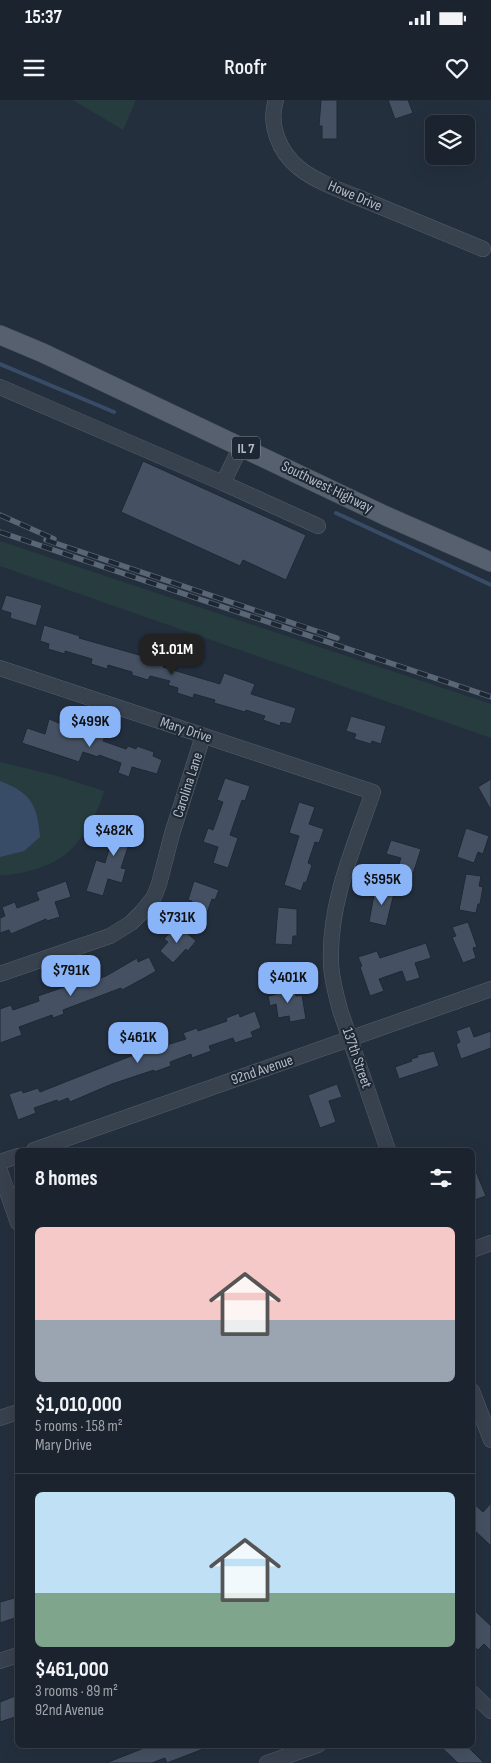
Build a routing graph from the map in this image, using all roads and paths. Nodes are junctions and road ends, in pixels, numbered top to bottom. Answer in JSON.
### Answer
{"nodes":[{"id":1,"x":276,"y":100,"type":"edge"},
{"id":2,"x":483,"y":249,"type":"dead end"},
{"id":3,"x":0,"y":335,"type":"edge"},
{"id":4,"x":0,"y":387,"type":"edge"},
{"id":5,"x":241,"y":446,"type":"junction"},
{"id":6,"x":223,"y":483,"type":"junction"},
{"id":7,"x":318,"y":526,"type":"dead end"},
{"id":8,"x":491,"y":562,"type":"edge"},
{"id":9,"x":0,"y":668,"type":"edge"},
{"id":10,"x":203,"y":736,"type":"junction"},
{"id":11,"x":372,"y":792,"type":"joint"},
{"id":12,"x":0,"y":974,"type":"edge"},
{"id":13,"x":491,"y":989,"type":"edge"},
{"id":14,"x":350,"y":1039,"type":"junction"},
{"id":15,"x":40,"y":1148,"type":"edge"},
{"id":16,"x":387,"y":1148,"type":"edge"},
{"id":17,"x":15,"y":1157,"type":"edge"},
{"id":18,"x":0,"y":1162,"type":"edge"},
{"id":19,"x":0,"y":1171,"type":"edge"},
{"id":20,"x":15,"y":1214,"type":"edge"},
{"id":21,"x":491,"y":1244,"type":"edge"},
{"id":22,"x":475,"y":1249,"type":"edge"},
{"id":23,"x":475,"y":1399,"type":"edge"},
{"id":24,"x":15,"y":1413,"type":"edge"},
{"id":25,"x":0,"y":1418,"type":"edge"},
{"id":26,"x":491,"y":1440,"type":"edge"},
{"id":27,"x":15,"y":1656,"type":"edge"},
{"id":28,"x":0,"y":1661,"type":"edge"},
{"id":29,"x":475,"y":1696,"type":"edge"},
{"id":30,"x":491,"y":1711,"type":"edge"},
{"id":31,"x":310,"y":1748,"type":"edge"},
{"id":32,"x":268,"y":1763,"type":"edge"}],
"edges":[{"from":1,"to":2,"type":"street","name":"Howe Drive"},
{"from":3,"to":5,"type":"main road","name":"Southwest Highway","number":"IL 7"},
{"from":4,"to":6,"type":"street"},
{"from":5,"to":6,"type":"street"},
{"from":5,"to":8,"type":"main road","name":"Southwest Highway","number":"IL 7"},
{"from":6,"to":7,"type":"street"},
{"from":9,"to":10,"type":"street","name":"Mary Drive"},
{"from":10,"to":11,"type":"street","name":"Mary Drive"},
{"from":10,"to":12,"type":"street","name":"Carolina Lane"},
{"from":11,"to":14,"type":"street","name":"137th Street"},
{"from":13,"to":14,"type":"street","name":"92nd Avenue"},
{"from":14,"to":15,"type":"street","name":"92nd Avenue"},
{"from":14,"to":16,"type":"street","name":"137th Street"},
{"from":17,"to":18,"type":"street"},
{"from":19,"to":20,"type":"street"},
{"from":21,"to":22,"type":"street"},
{"from":23,"to":26,"type":"street"},
{"from":24,"to":25,"type":"street"},
{"from":27,"to":28,"type":"street"},
{"from":29,"to":30,"type":"street"},
{"from":31,"to":32,"type":"street"}]}
